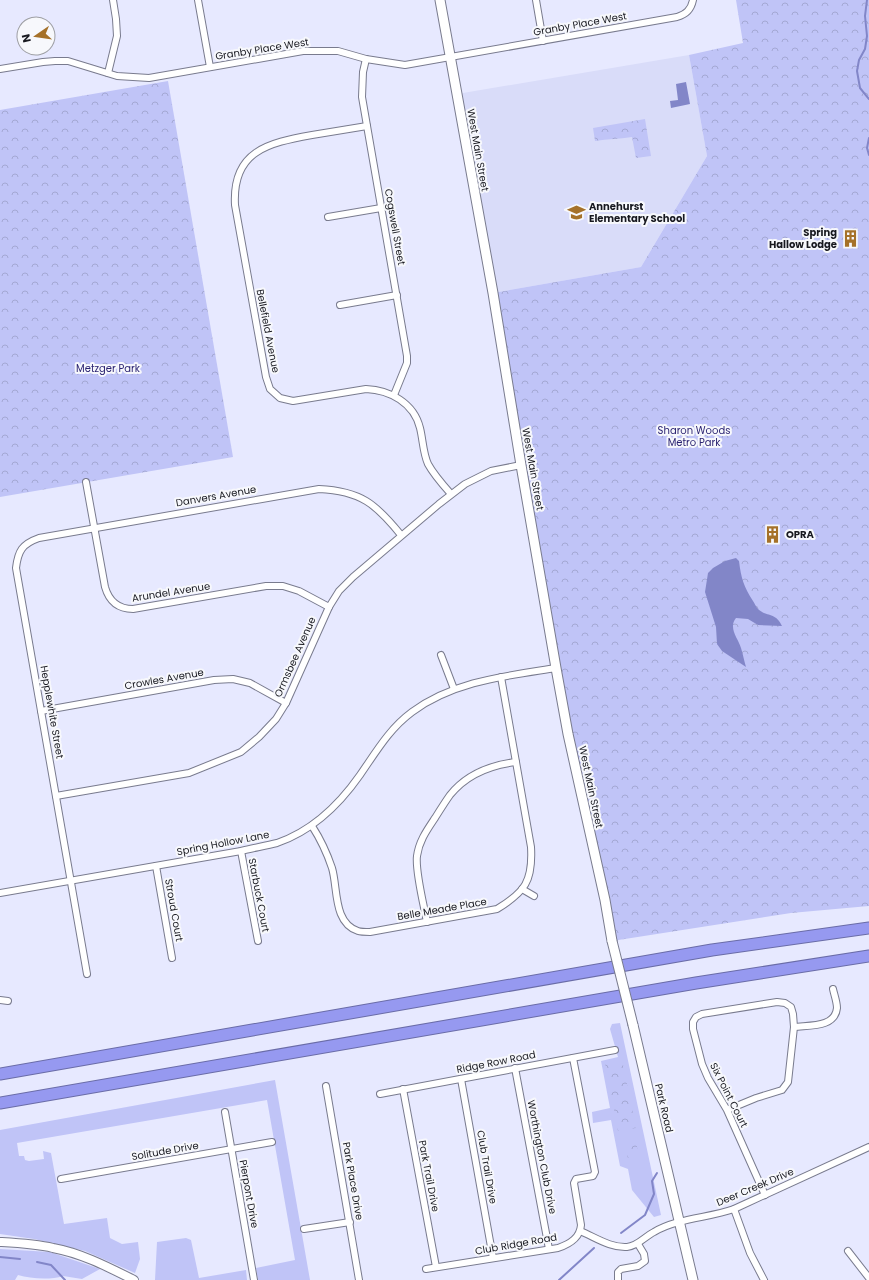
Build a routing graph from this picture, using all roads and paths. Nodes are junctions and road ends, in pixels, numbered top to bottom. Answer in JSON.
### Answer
{"nodes":[{"id":1,"x":113,"y":0,"type":"edge"},
{"id":2,"x":198,"y":0,"type":"edge"},
{"id":3,"x":440,"y":0,"type":"edge"},
{"id":4,"x":536,"y":0,"type":"edge"},
{"id":5,"x":693,"y":0,"type":"edge"},
{"id":6,"x":543,"y":41,"type":"junction"},
{"id":7,"x":450,"y":57,"type":"junction"},
{"id":8,"x":366,"y":59,"type":"junction"},
{"id":9,"x":210,"y":67,"type":"junction"},
{"id":10,"x":0,"y":69,"type":"edge"},
{"id":11,"x":108,"y":73,"type":"junction"},
{"id":12,"x":367,"y":126,"type":"junction"},
{"id":13,"x":382,"y":208,"type":"junction"},
{"id":14,"x":328,"y":217,"type":"dead end"},
{"id":15,"x":397,"y":295,"type":"junction"},
{"id":16,"x":340,"y":305,"type":"dead end"},
{"id":17,"x":394,"y":395,"type":"junction"},
{"id":18,"x":521,"y":465,"type":"junction"},
{"id":19,"x":86,"y":482,"type":"dead end"},
{"id":20,"x":451,"y":494,"type":"junction"},
{"id":21,"x":94,"y":528,"type":"junction"},
{"id":22,"x":401,"y":535,"type":"junction"},
{"id":23,"x":22,"y":548,"type":"joint"},
{"id":24,"x":329,"y":607,"type":"junction"},
{"id":25,"x":441,"y":655,"type":"dead end"},
{"id":26,"x":556,"y":668,"type":"junction"},
{"id":27,"x":501,"y":677,"type":"junction"},
{"id":28,"x":454,"y":689,"type":"junction"},
{"id":29,"x":286,"y":703,"type":"junction"},
{"id":30,"x":41,"y":711,"type":"junction"},
{"id":31,"x":516,"y":762,"type":"junction"},
{"id":32,"x":56,"y":796,"type":"junction"},
{"id":33,"x":312,"y":826,"type":"junction"},
{"id":34,"x":241,"y":851,"type":"junction"},
{"id":35,"x":156,"y":866,"type":"junction"},
{"id":36,"x":71,"y":881,"type":"junction"},
{"id":37,"x":522,"y":889,"type":"junction"},
{"id":38,"x":0,"y":893,"type":"edge"},
{"id":39,"x":534,"y":896,"type":"dead end"},
{"id":40,"x":427,"y":922,"type":"junction"},
{"id":41,"x":869,"y":928,"type":"edge"},
{"id":42,"x":612,"y":941,"type":"joint"},
{"id":43,"x":258,"y":942,"type":"dead end"},
{"id":44,"x":869,"y":956,"type":"edge"},
{"id":45,"x":172,"y":958,"type":"dead end"},
{"id":46,"x":87,"y":974,"type":"dead end"},
{"id":47,"x":833,"y":989,"type":"dead end"},
{"id":48,"x":0,"y":1000,"type":"edge"},
{"id":49,"x":8,"y":1001,"type":"dead end"},
{"id":50,"x":794,"y":1027,"type":"junction"},
{"id":51,"x":615,"y":1050,"type":"dead end"},
{"id":52,"x":573,"y":1058,"type":"junction"},
{"id":53,"x":515,"y":1068,"type":"junction"},
{"id":54,"x":0,"y":1074,"type":"edge"},
{"id":55,"x":461,"y":1079,"type":"junction"},
{"id":56,"x":326,"y":1086,"type":"dead end"},
{"id":57,"x":403,"y":1089,"type":"junction"},
{"id":58,"x":380,"y":1094,"type":"dead end"},
{"id":59,"x":0,"y":1103,"type":"edge"},
{"id":60,"x":727,"y":1110,"type":"junction"},
{"id":61,"x":225,"y":1112,"type":"dead end"},
{"id":62,"x":272,"y":1142,"type":"dead end"},
{"id":63,"x":869,"y":1147,"type":"edge"},
{"id":64,"x":231,"y":1150,"type":"junction"},
{"id":65,"x":61,"y":1179,"type":"dead end"},
{"id":66,"x":765,"y":1195,"type":"junction"},
{"id":67,"x":734,"y":1209,"type":"junction"},
{"id":68,"x":350,"y":1222,"type":"junction"},
{"id":69,"x":679,"y":1222,"type":"junction"},
{"id":70,"x":304,"y":1229,"type":"dead end"},
{"id":71,"x":580,"y":1231,"type":"junction"},
{"id":72,"x":0,"y":1242,"type":"edge"},
{"id":73,"x":638,"y":1244,"type":"junction"},
{"id":74,"x":549,"y":1249,"type":"junction"},
{"id":75,"x":848,"y":1251,"type":"dead end"},
{"id":76,"x":493,"y":1258,"type":"junction"},
{"id":77,"x":436,"y":1267,"type":"junction"},
{"id":78,"x":426,"y":1269,"type":"dead end"},
{"id":79,"x":869,"y":1278,"type":"edge"},
{"id":80,"x":134,"y":1280,"type":"edge"},
{"id":81,"x":254,"y":1280,"type":"edge"},
{"id":82,"x":360,"y":1280,"type":"edge"},
{"id":83,"x":618,"y":1280,"type":"edge"},
{"id":84,"x":693,"y":1280,"type":"edge"},
{"id":85,"x":764,"y":1280,"type":"edge"}],
"edges":[{"from":1,"to":11,"type":"street"},
{"from":2,"to":9,"type":"street"},
{"from":3,"to":7,"type":"main road","name":"West Main Street"},
{"from":4,"to":6,"type":"street"},
{"from":5,"to":6,"type":"street","name":"Granby Place West"},
{"from":6,"to":7,"type":"street","name":"Granby Place West"},
{"from":7,"to":8,"type":"street","name":"Granby Place West"},
{"from":7,"to":18,"type":"main road","name":"West Main Street"},
{"from":8,"to":9,"type":"street","name":"Granby Place West"},
{"from":8,"to":12,"type":"street","name":"Cogswell Street"},
{"from":9,"to":11,"type":"street","name":"Granby Place West"},
{"from":10,"to":11,"type":"street","name":"Granby Place West"},
{"from":12,"to":13,"type":"street","name":"Cogswell Street"},
{"from":12,"to":17,"type":"street","name":"Bellefield Avenue"},
{"from":13,"to":14,"type":"street"},
{"from":13,"to":15,"type":"street","name":"Cogswell Street"},
{"from":15,"to":16,"type":"street"},
{"from":15,"to":17,"type":"street","name":"Cogswell Street"},
{"from":17,"to":20,"type":"street","name":"Bellefield Avenue"},
{"from":18,"to":20,"type":"street","name":"Ormsbee Avenue"},
{"from":18,"to":26,"type":"main road","name":"West Main Street"},
{"from":19,"to":21,"type":"street","name":"Arundel Avenue"},
{"from":20,"to":22,"type":"street","name":"Ormsbee Avenue"},
{"from":21,"to":22,"type":"street","name":"Danvers Avenue"},
{"from":21,"to":23,"type":"street","name":"Danvers Avenue"},
{"from":21,"to":24,"type":"street","name":"Arundel Avenue"},
{"from":22,"to":24,"type":"street","name":"Ormsbee Avenue"},
{"from":23,"to":30,"type":"street","name":"Hepplewhite Street"},
{"from":24,"to":29,"type":"street","name":"Ormsbee Avenue"},
{"from":25,"to":28,"type":"street"},
{"from":26,"to":27,"type":"street","name":"Spring Hollow Lane"},
{"from":26,"to":42,"type":"main road","name":"West Main Street"},
{"from":27,"to":28,"type":"street","name":"Spring Hollow Lane"},
{"from":27,"to":31,"type":"street","name":"Belle Meade Place"},
{"from":28,"to":33,"type":"street","name":"Spring Hollow Lane"},
{"from":29,"to":30,"type":"street","name":"Crowles Avenue"},
{"from":29,"to":32,"type":"street","name":"Ormsbee Avenue"},
{"from":30,"to":32,"type":"street","name":"Hepplewhite Street"},
{"from":31,"to":37,"type":"street","name":"Belle Meade Place"},
{"from":31,"to":40,"type":"street"},
{"from":32,"to":36,"type":"street","name":"Hepplewhite Street"},
{"from":33,"to":34,"type":"street","name":"Spring Hollow Lane"},
{"from":33,"to":40,"type":"street","name":"Belle Meade Place"},
{"from":34,"to":35,"type":"street","name":"Spring Hollow Lane"},
{"from":34,"to":43,"type":"street","name":"Starbuck Court"},
{"from":35,"to":36,"type":"street","name":"Spring Hollow Lane"},
{"from":35,"to":45,"type":"street","name":"Stroud Court"},
{"from":36,"to":38,"type":"street","name":"Spring Hollow Lane"},
{"from":36,"to":46,"type":"street","name":"Hepplewhite Street"},
{"from":37,"to":39,"type":"street"},
{"from":37,"to":40,"type":"street","name":"Belle Meade Place"},
{"from":41,"to":54,"type":"highway"},
{"from":42,"to":69,"type":"main road","name":"Park Road","bridge":true},
{"from":44,"to":59,"type":"highway"},
{"from":47,"to":50,"type":"street"},
{"from":48,"to":49,"type":"street"},
{"from":50,"to":60,"type":"street"},
{"from":50,"to":60,"type":"street","name":"Six Point Court"},
{"from":51,"to":52,"type":"street","name":"Ridge Row Road"},
{"from":52,"to":53,"type":"street","name":"Ridge Row Road"},
{"from":52,"to":71,"type":"street"},
{"from":53,"to":55,"type":"street","name":"Ridge Row Road"},
{"from":53,"to":74,"type":"street","name":"Worthington Club Drive"},
{"from":55,"to":57,"type":"street","name":"Ridge Row Road"},
{"from":55,"to":76,"type":"street","name":"Club Trail Drive"},
{"from":56,"to":68,"type":"street","name":"Park Place Drive"},
{"from":57,"to":58,"type":"street","name":"Ridge Row Road"},
{"from":57,"to":77,"type":"street","name":"Park Trail Drive"},
{"from":60,"to":66,"type":"street","name":"Six Point Court"},
{"from":61,"to":64,"type":"street","name":"Pierpont Drive"},
{"from":62,"to":64,"type":"street","name":"Solitude Drive"},
{"from":63,"to":66,"type":"street","name":"Deer Creek Drive"},
{"from":64,"to":65,"type":"street","name":"Solitude Drive"},
{"from":64,"to":81,"type":"street","name":"Pierpont Drive"},
{"from":66,"to":67,"type":"street","name":"Deer Creek Drive"},
{"from":67,"to":69,"type":"street","name":"Deer Creek Drive"},
{"from":67,"to":85,"type":"street"},
{"from":68,"to":70,"type":"street"},
{"from":68,"to":82,"type":"street","name":"Park Place Drive"},
{"from":69,"to":73,"type":"street","name":"Deer Creek Drive"},
{"from":69,"to":84,"type":"main road","name":"Park Road"},
{"from":71,"to":73,"type":"street","name":"Deer Creek Drive"},
{"from":71,"to":74,"type":"street","name":"Club Ridge Road"},
{"from":72,"to":80,"type":"street"},
{"from":73,"to":83,"type":"street"},
{"from":74,"to":76,"type":"street","name":"Club Ridge Road"},
{"from":75,"to":79,"type":"street"},
{"from":76,"to":77,"type":"street","name":"Club Ridge Road"},
{"from":77,"to":78,"type":"street","name":"Club Ridge Road"}]}
